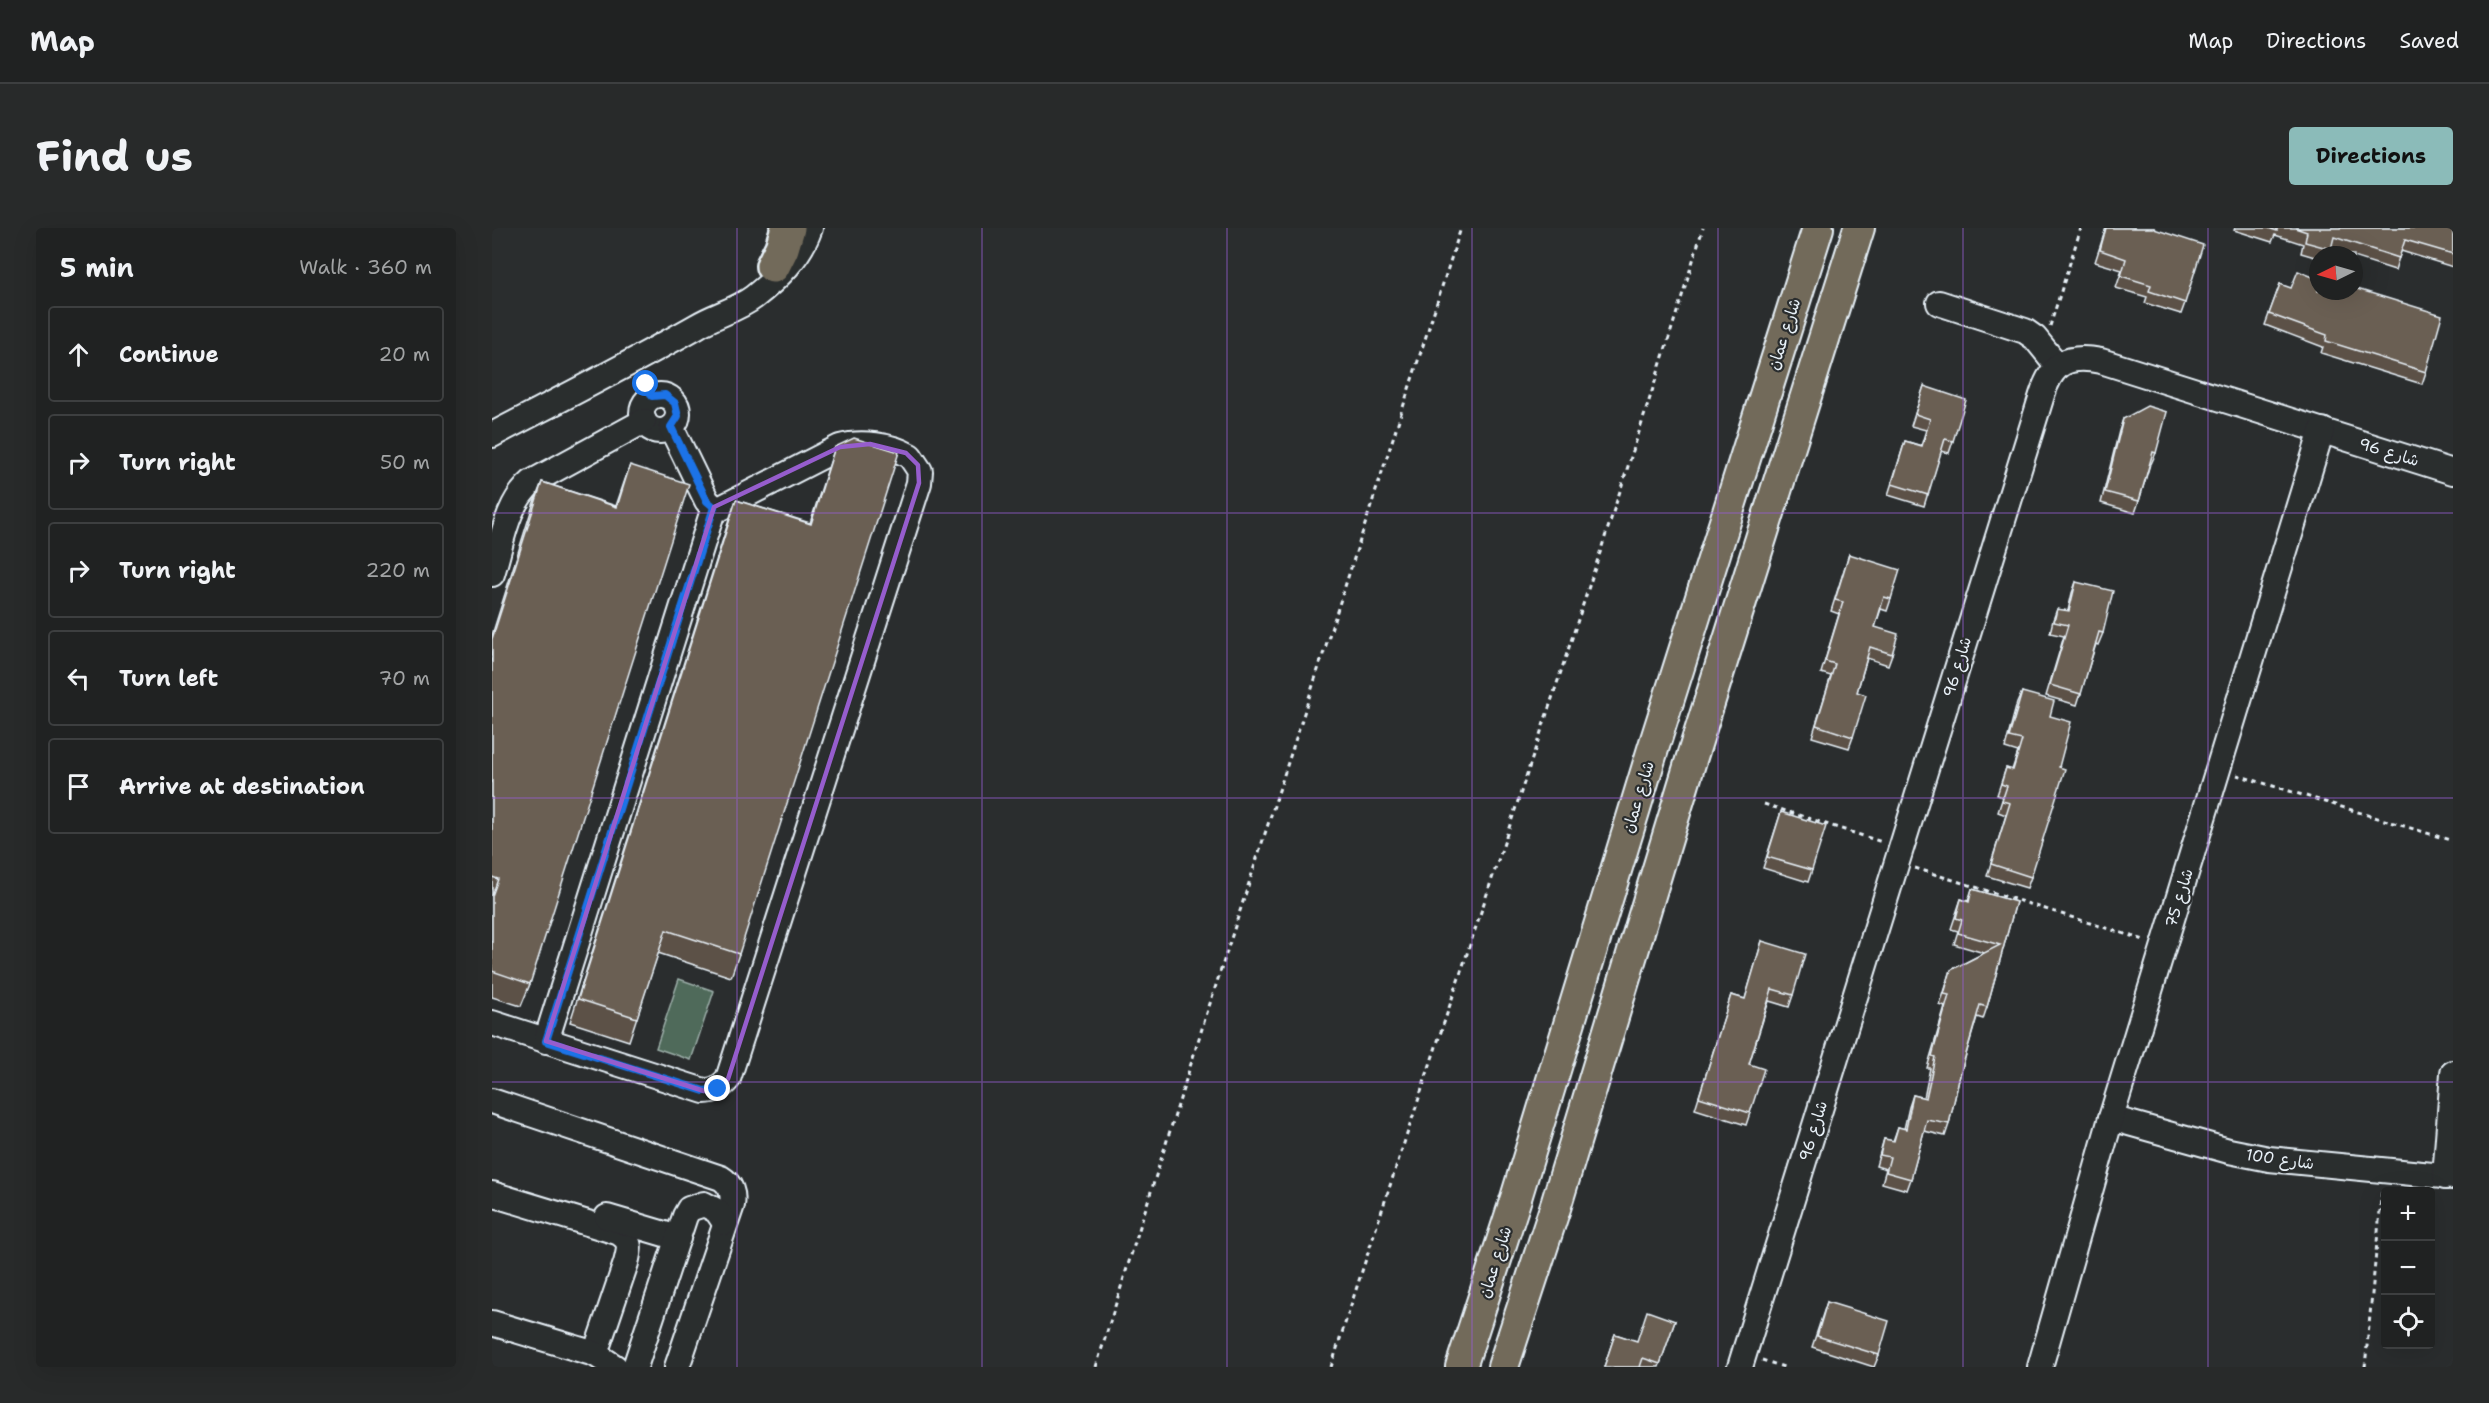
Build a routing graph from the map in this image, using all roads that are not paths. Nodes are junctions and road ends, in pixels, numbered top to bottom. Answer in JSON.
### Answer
{"nodes":[{"id":1,"x":788,"y":228,"type":"edge"},
{"id":2,"x":800,"y":228,"type":"edge"},
{"id":3,"x":810,"y":228,"type":"edge"},
{"id":4,"x":1818,"y":228,"type":"edge"},
{"id":5,"x":1859,"y":228,"type":"edge"},
{"id":6,"x":773,"y":266,"type":"junction"},
{"id":7,"x":1939,"y":303,"type":"dead end"},
{"id":8,"x":719,"y":313,"type":"junction"},
{"id":9,"x":2050,"y":356,"type":"junction"},
{"id":10,"x":634,"y":361,"type":"junction"},
{"id":11,"x":652,"y":396,"type":"junction"},
{"id":12,"x":644,"y":421,"type":"junction"},
{"id":13,"x":671,"y":427,"type":"junction"},
{"id":14,"x":2322,"y":430,"type":"junction"},
{"id":15,"x":492,"y":435,"type":"edge"},
{"id":16,"x":2453,"y":472,"type":"edge"},
{"id":17,"x":714,"y":507,"type":"junction"},
{"id":18,"x":492,"y":574,"type":"edge"},
{"id":19,"x":492,"y":1023,"type":"edge"},
{"id":20,"x":546,"y":1041,"type":"junction"},
{"id":21,"x":2453,"y":1073,"type":"edge"},
{"id":22,"x":492,"y":1101,"type":"edge"},
{"id":23,"x":2111,"y":1118,"type":"junction"},
{"id":24,"x":2449,"y":1177,"type":"edge"},
{"id":25,"x":492,"y":1184,"type":"edge"},
{"id":26,"x":492,"y":1194,"type":"edge"},
{"id":27,"x":519,"y":1197,"type":"junction"},
{"id":28,"x":725,"y":1223,"type":"junction"},
{"id":29,"x":678,"y":1238,"type":"junction"},
{"id":30,"x":492,"y":1323,"type":"edge"},
{"id":31,"x":598,"y":1345,"type":"junction"},
{"id":32,"x":628,"y":1366,"type":"edge"},
{"id":33,"x":677,"y":1367,"type":"edge"},
{"id":34,"x":1461,"y":1367,"type":"edge"},
{"id":35,"x":1503,"y":1367,"type":"edge"},
{"id":36,"x":1740,"y":1367,"type":"edge"},
{"id":37,"x":2040,"y":1367,"type":"edge"}],
"edges":[{"from":1,"to":6,"type":"highway"},
{"from":2,"to":6,"type":"street"},
{"from":3,"to":8,"type":"street"},
{"from":4,"to":34,"type":"main road","name":"شارع عمان"},
{"from":5,"to":35,"type":"main road"},
{"from":6,"to":8,"type":"street"},
{"from":7,"to":9,"type":"street"},
{"from":8,"to":10,"type":"street"},
{"from":9,"to":14,"type":"street","name":"شارع 96"},
{"from":9,"to":36,"type":"street","name":"شارع 96"},
{"from":10,"to":11,"type":"street"},
{"from":10,"to":15,"type":"street"},
{"from":11,"to":12,"type":"street"},
{"from":11,"to":13,"type":"street"},
{"from":12,"to":13,"type":"street"},
{"from":12,"to":18,"type":"street"},
{"from":13,"to":17,"type":"street"},
{"from":14,"to":16,"type":"street","name":"شارع 96"},
{"from":14,"to":23,"type":"street","name":"شارع 75"},
{"from":17,"to":20,"type":"street"},
{"from":17,"to":20,"type":"street"},
{"from":19,"to":20,"type":"street"},
{"from":21,"to":24,"type":"street"},
{"from":22,"to":28,"type":"street"},
{"from":23,"to":24,"type":"street","name":"شارع 100"},
{"from":23,"to":37,"type":"street","name":"شارع 75"},
{"from":25,"to":27,"type":"street"},
{"from":26,"to":27,"type":"street"},
{"from":27,"to":29,"type":"street"},
{"from":27,"to":31,"type":"street"},
{"from":28,"to":29,"type":"street"},
{"from":28,"to":33,"type":"street"},
{"from":29,"to":32,"type":"street"},
{"from":30,"to":31,"type":"street"},
{"from":31,"to":32,"type":"street"}]}
